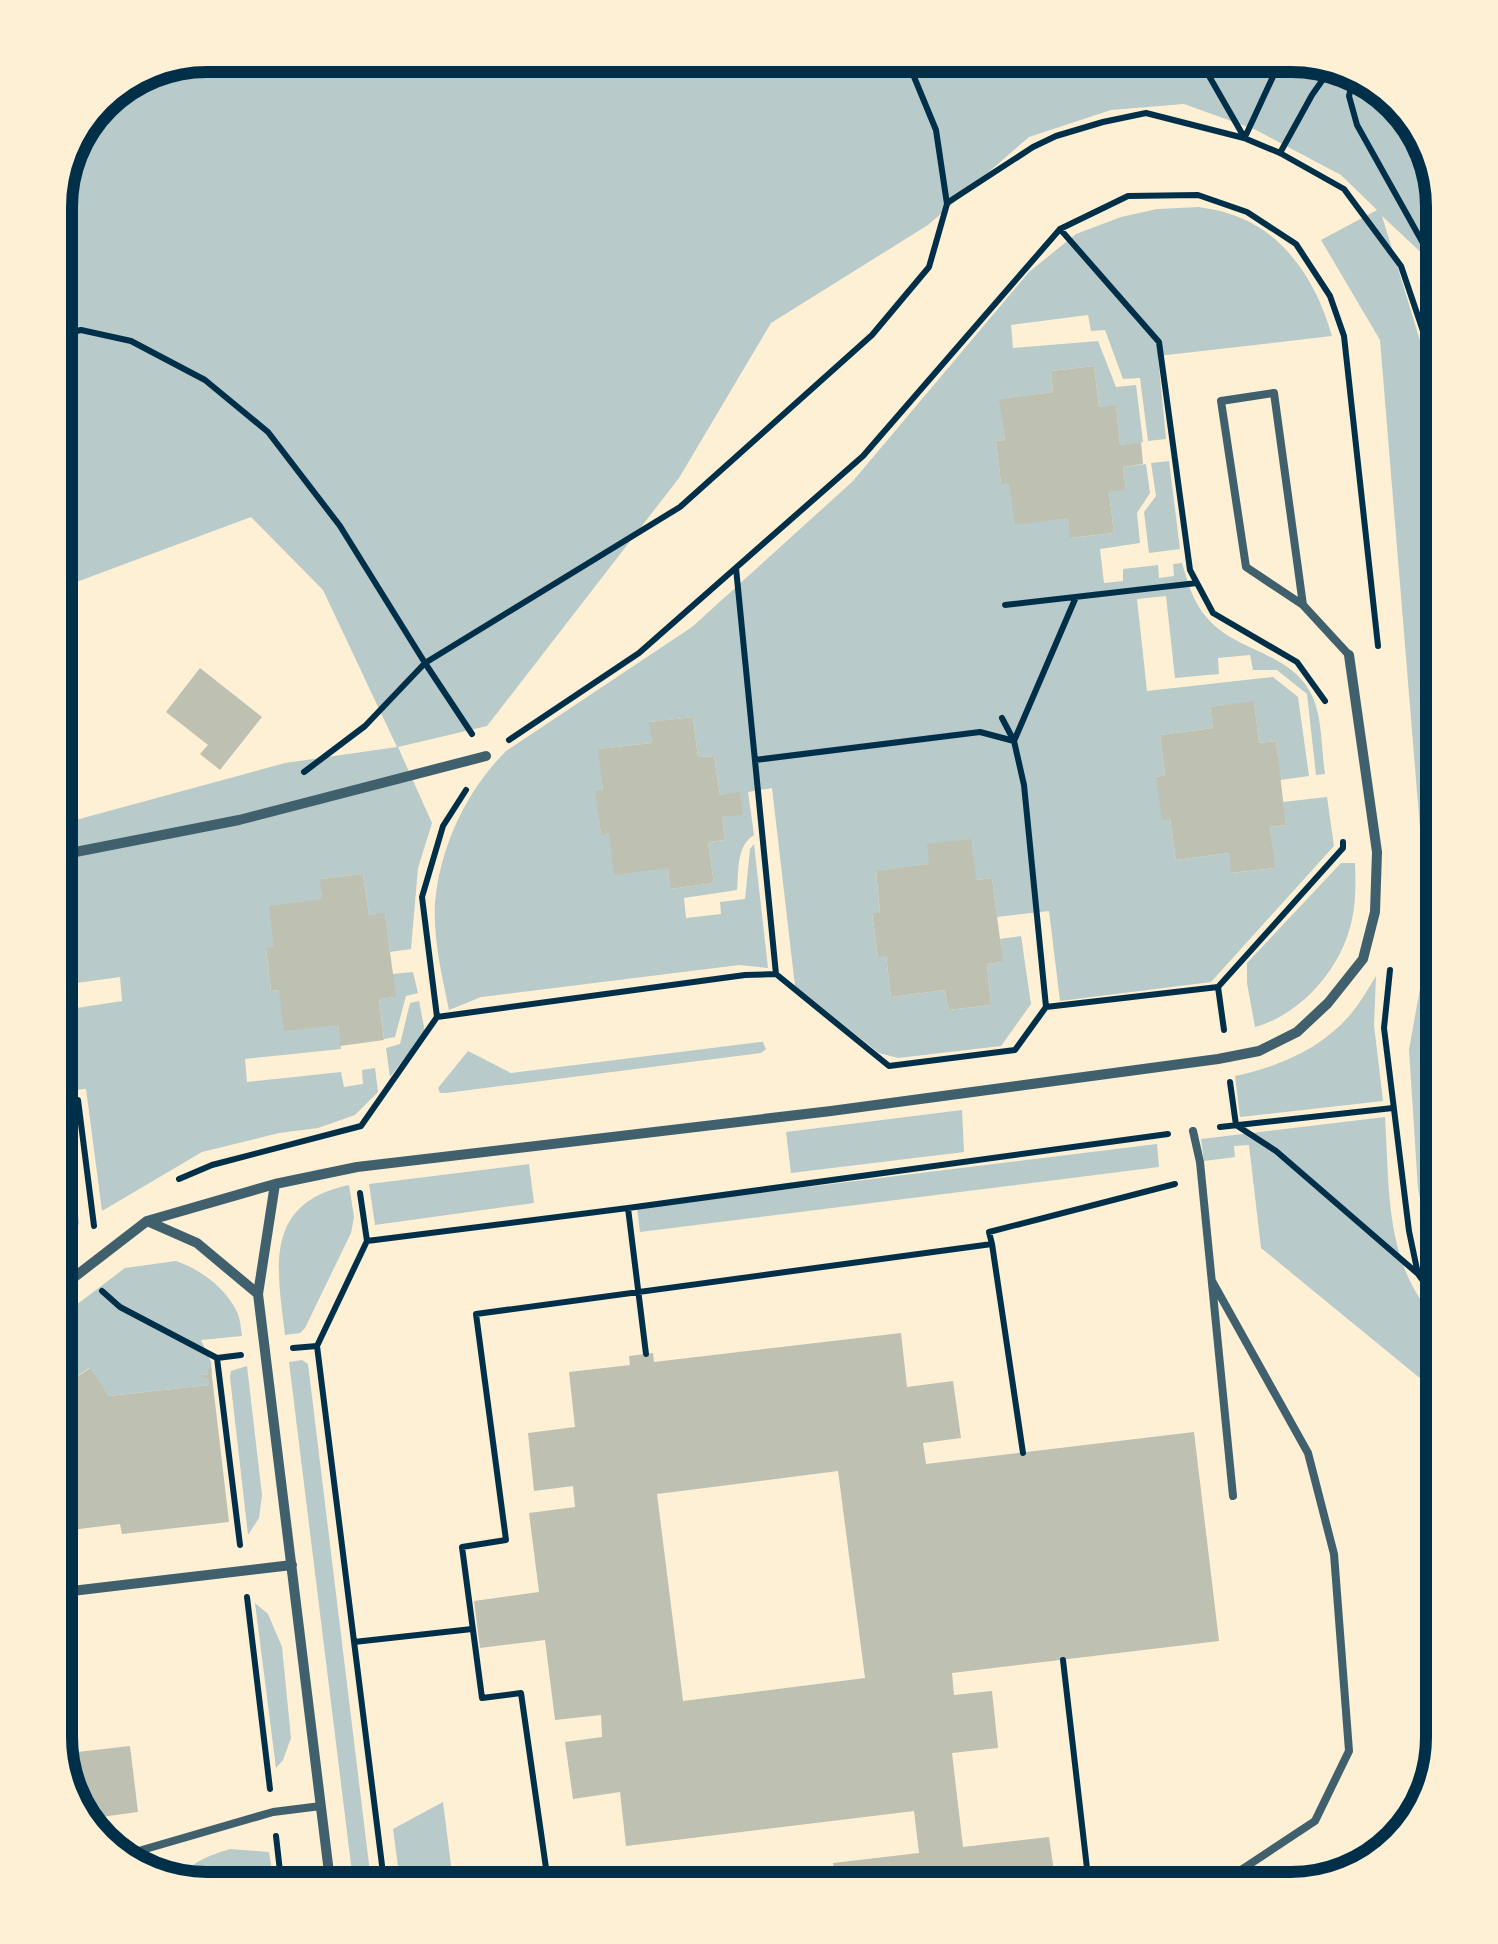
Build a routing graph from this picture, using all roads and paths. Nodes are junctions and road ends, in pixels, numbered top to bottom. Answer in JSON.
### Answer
{"nodes":[{"id":1,"x":912,"y":73,"type":"edge"},
{"id":2,"x":1207,"y":73,"type":"edge"},
{"id":3,"x":1275,"y":73,"type":"edge"},
{"id":4,"x":1325,"y":77,"type":"edge"},
{"id":5,"x":1351,"y":88,"type":"edge"},
{"id":6,"x":1244,"y":138,"type":"junction"},
{"id":7,"x":1280,"y":153,"type":"junction"},
{"id":8,"x":947,"y":204,"type":"junction"},
{"id":9,"x":1060,"y":230,"type":"junction"},
{"id":10,"x":1426,"y":248,"type":"edge"},
{"id":11,"x":73,"y":332,"type":"edge"},
{"id":12,"x":1426,"y":340,"type":"edge"},
{"id":13,"x":736,"y":568,"type":"junction"},
{"id":14,"x":1197,"y":583,"type":"junction"},
{"id":15,"x":1076,"y":597,"type":"junction"},
{"id":16,"x":1005,"y":605,"type":"dead end"},
{"id":17,"x":1303,"y":605,"type":"junction"},
{"id":18,"x":1378,"y":653,"type":"dead end"},
{"id":19,"x":1349,"y":654,"type":"joint"},
{"id":20,"x":425,"y":664,"type":"junction"},
{"id":21,"x":1326,"y":716,"type":"dead end"},
{"id":22,"x":1002,"y":718,"type":"dead end"},
{"id":23,"x":1014,"y":741,"type":"junction"},
{"id":24,"x":486,"y":756,"type":"junction"},
{"id":25,"x":755,"y":760,"type":"junction"},
{"id":26,"x":302,"y":773,"type":"dead end"},
{"id":27,"x":1341,"y":829,"type":"dead end"},
{"id":28,"x":73,"y":853,"type":"edge"},
{"id":29,"x":1390,"y":968,"type":"dead end"},
{"id":30,"x":776,"y":974,"type":"junction"},
{"id":31,"x":1046,"y":1007,"type":"junction"},
{"id":32,"x":437,"y":1016,"type":"junction"},
{"id":33,"x":72,"y":1100,"type":"edge"},
{"id":34,"x":1392,"y":1108,"type":"junction"},
{"id":35,"x":1236,"y":1125,"type":"junction"},
{"id":36,"x":1193,"y":1130,"type":"junction"},
{"id":37,"x":1201,"y":1178,"type":"junction"},
{"id":38,"x":176,"y":1180,"type":"dead end"},
{"id":39,"x":275,"y":1184,"type":"junction"},
{"id":40,"x":628,"y":1208,"type":"junction"},
{"id":41,"x":110,"y":1216,"type":"dead end"},
{"id":42,"x":147,"y":1220,"type":"junction"},
{"id":43,"x":992,"y":1244,"type":"junction"},
{"id":44,"x":1418,"y":1274,"type":"junction"},
{"id":45,"x":72,"y":1278,"type":"edge"},
{"id":46,"x":1212,"y":1280,"type":"junction"},
{"id":47,"x":1426,"y":1285,"type":"edge"},
{"id":48,"x":638,"y":1292,"type":"junction"},
{"id":49,"x":258,"y":1294,"type":"junction"},
{"id":50,"x":646,"y":1354,"type":"dead end"},
{"id":51,"x":1023,"y":1452,"type":"dead end"},
{"id":52,"x":1233,"y":1496,"type":"dead end"},
{"id":53,"x":292,"y":1564,"type":"junction"},
{"id":54,"x":72,"y":1591,"type":"edge"},
{"id":55,"x":472,"y":1629,"type":"junction"},
{"id":56,"x":354,"y":1642,"type":"junction"},
{"id":57,"x":1063,"y":1660,"type":"dead end"},
{"id":58,"x":321,"y":1806,"type":"junction"},
{"id":59,"x":142,"y":1854,"type":"edge"},
{"id":60,"x":329,"y":1872,"type":"edge"},
{"id":61,"x":383,"y":1872,"type":"edge"},
{"id":62,"x":547,"y":1872,"type":"edge"},
{"id":63,"x":1087,"y":1872,"type":"edge"},
{"id":64,"x":1238,"y":1872,"type":"edge"}],
"edges":[{"from":1,"to":8,"type":"path"},
{"from":2,"to":6,"type":"path"},
{"from":3,"to":6,"type":"path"},
{"from":4,"to":7,"type":"path"},
{"from":5,"to":10,"type":"path"},
{"from":6,"to":7,"type":"path"},
{"from":6,"to":8,"type":"path"},
{"from":7,"to":12,"type":"path"},
{"from":8,"to":20,"type":"path"},
{"from":9,"to":13,"type":"path"},
{"from":9,"to":14,"type":"path"},
{"from":9,"to":18,"type":"path"},
{"from":11,"to":20,"type":"path"},
{"from":13,"to":24,"type":"path"},
{"from":13,"to":25,"type":"path"},
{"from":14,"to":15,"type":"path"},
{"from":14,"to":21,"type":"path"},
{"from":15,"to":16,"type":"path"},
{"from":15,"to":23,"type":"path"},
{"from":17,"to":17,"type":"lane"},
{"from":17,"to":19,"type":"lane"},
{"from":19,"to":39,"type":"street"},
{"from":20,"to":24,"type":"path"},
{"from":20,"to":26,"type":"path"},
{"from":22,"to":23,"type":"path"},
{"from":23,"to":25,"type":"path"},
{"from":23,"to":31,"type":"path"},
{"from":24,"to":28,"type":"street"},
{"from":24,"to":32,"type":"path"},
{"from":25,"to":30,"type":"path"},
{"from":27,"to":31,"type":"path"},
{"from":29,"to":34,"type":"path"},
{"from":30,"to":31,"type":"path"},
{"from":30,"to":32,"type":"path"},
{"from":32,"to":38,"type":"path"},
{"from":33,"to":41,"type":"path"},
{"from":34,"to":35,"type":"path"},
{"from":34,"to":44,"type":"path"},
{"from":35,"to":36,"type":"path"},
{"from":35,"to":44,"type":"path"},
{"from":36,"to":37,"type":"lane"},
{"from":36,"to":40,"type":"path"},
{"from":37,"to":43,"type":"path"},
{"from":37,"to":46,"type":"lane"},
{"from":39,"to":42,"type":"street"},
{"from":39,"to":49,"type":"street"},
{"from":40,"to":48,"type":"path"},
{"from":40,"to":56,"type":"path"},
{"from":42,"to":45,"type":"street"},
{"from":42,"to":49,"type":"street"},
{"from":43,"to":48,"type":"path"},
{"from":43,"to":51,"type":"path"},
{"from":44,"to":47,"type":"path"},
{"from":46,"to":52,"type":"lane"},
{"from":46,"to":64,"type":"lane"},
{"from":48,"to":50,"type":"path"},
{"from":48,"to":55,"type":"path"},
{"from":49,"to":53,"type":"street"},
{"from":53,"to":54,"type":"street"},
{"from":53,"to":58,"type":"street"},
{"from":55,"to":56,"type":"path"},
{"from":55,"to":62,"type":"path"},
{"from":56,"to":61,"type":"path"},
{"from":57,"to":63,"type":"path"},
{"from":58,"to":59,"type":"lane"},
{"from":58,"to":60,"type":"street"}]}
